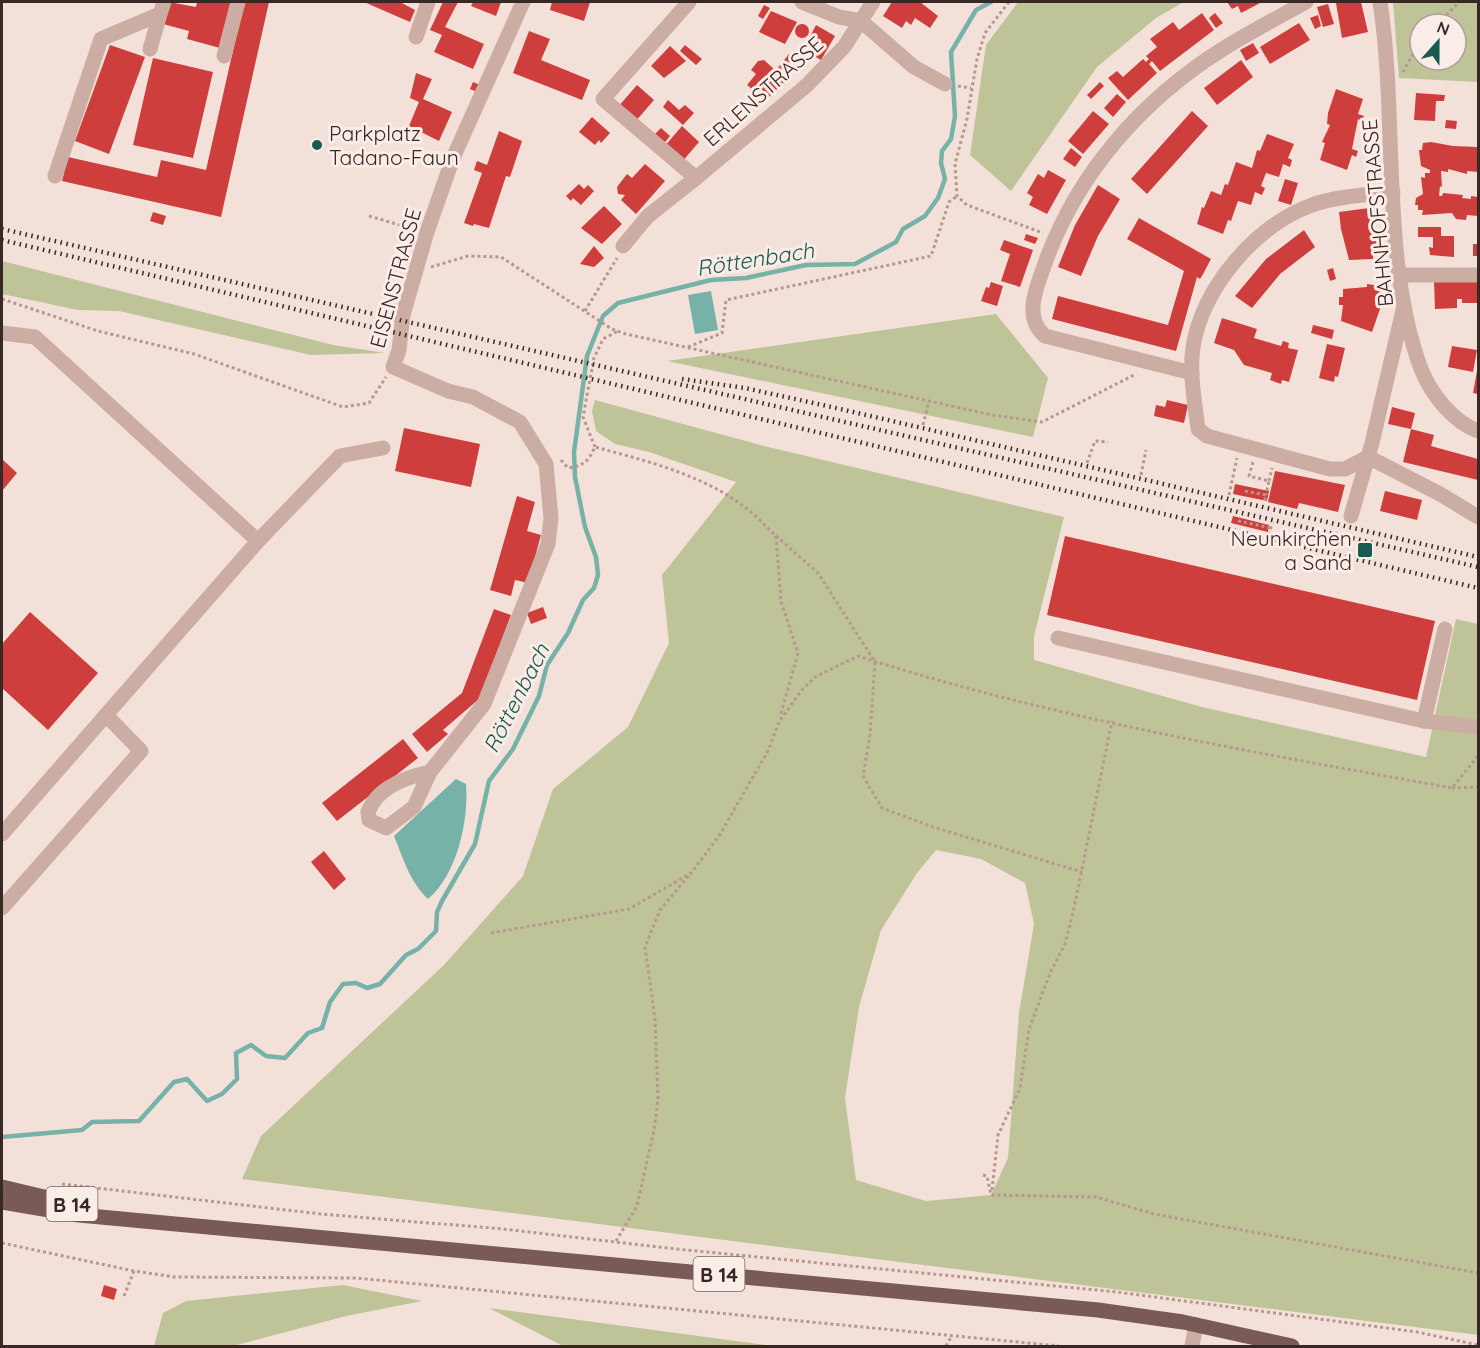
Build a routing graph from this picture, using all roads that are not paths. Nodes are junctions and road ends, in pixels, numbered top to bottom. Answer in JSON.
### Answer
{"nodes":[{"id":1,"x":238,"y":2,"type":"edge"},
{"id":2,"x":428,"y":2,"type":"edge"},
{"id":3,"x":523,"y":2,"type":"edge"},
{"id":4,"x":689,"y":2,"type":"edge"},
{"id":5,"x":802,"y":2,"type":"edge"},
{"id":6,"x":873,"y":2,"type":"edge"},
{"id":7,"x":1305,"y":2,"type":"edge"},
{"id":8,"x":1380,"y":2,"type":"edge"},
{"id":9,"x":162,"y":8,"type":"edge"},
{"id":10,"x":861,"y":21,"type":"junction"},
{"id":11,"x":416,"y":37,"type":"dead end"},
{"id":12,"x":150,"y":49,"type":"dead end"},
{"id":13,"x":224,"y":56,"type":"dead end"},
{"id":14,"x":945,"y":84,"type":"dead end"},
{"id":15,"x":55,"y":176,"type":"dead end"},
{"id":16,"x":696,"y":178,"type":"junction"},
{"id":17,"x":1393,"y":192,"type":"junction"},
{"id":18,"x":623,"y":246,"type":"road end"},
{"id":19,"x":1401,"y":274,"type":"junction"},
{"id":20,"x":1479,"y":274,"type":"edge"},
{"id":21,"x":1404,"y":303,"type":"junction"},
{"id":22,"x":2,"y":333,"type":"edge"},
{"id":23,"x":1192,"y":373,"type":"junction"},
{"id":24,"x":1479,"y":431,"type":"edge"},
{"id":25,"x":383,"y":448,"type":"dead end"},
{"id":26,"x":1368,"y":458,"type":"junction"},
{"id":27,"x":1351,"y":516,"type":"dead end"},
{"id":28,"x":1479,"y":517,"type":"edge"},
{"id":29,"x":258,"y":541,"type":"junction"},
{"id":30,"x":1445,"y":629,"type":"dead end"},
{"id":31,"x":1058,"y":638,"type":"dead end"},
{"id":32,"x":106,"y":715,"type":"junction"},
{"id":33,"x":1424,"y":721,"type":"junction"},
{"id":34,"x":1479,"y":727,"type":"edge"},
{"id":35,"x":430,"y":772,"type":"dead end"},
{"id":36,"x":2,"y":834,"type":"edge"},
{"id":37,"x":2,"y":908,"type":"edge"},
{"id":38,"x":2,"y":1187,"type":"edge"},
{"id":39,"x":2,"y":1202,"type":"edge"},
{"id":40,"x":143,"y":1221,"type":"junction"},
{"id":41,"x":1196,"y":1325,"type":"junction"},
{"id":42,"x":1192,"y":1347,"type":"edge"},
{"id":43,"x":1292,"y":1347,"type":"edge"}],
"edges":[{"from":1,"to":13,"type":"street"},
{"from":2,"to":11,"type":"street"},
{"from":3,"to":35,"type":"street","name":"EISENSTRASSE"},
{"from":4,"to":16,"type":"street"},
{"from":5,"to":10,"type":"street"},
{"from":6,"to":10,"type":"street","name":"ERLENSTRASSE"},
{"from":7,"to":23,"type":"street"},
{"from":8,"to":17,"type":"street","name":"BAHNHOFSTRASSE"},
{"from":9,"to":12,"type":"street"},
{"from":9,"to":15,"type":"street"},
{"from":10,"to":14,"type":"street"},
{"from":10,"to":16,"type":"street","name":"ERLENSTRASSE"},
{"from":16,"to":18,"type":"street","name":"ERLENSTRASSE"},
{"from":17,"to":19,"type":"street","name":"BAHNHOFSTRASSE"},
{"from":17,"to":23,"type":"street"},
{"from":19,"to":20,"type":"street"},
{"from":19,"to":21,"type":"street","name":"BAHNHOFSTRASSE"},
{"from":21,"to":24,"type":"street","name":"BAHNHOFSTRASSE"},
{"from":21,"to":26,"type":"street"},
{"from":22,"to":29,"type":"street"},
{"from":23,"to":26,"type":"street"},
{"from":25,"to":29,"type":"street"},
{"from":26,"to":27,"type":"street"},
{"from":26,"to":28,"type":"street"},
{"from":29,"to":32,"type":"street"},
{"from":30,"to":33,"type":"street"},
{"from":31,"to":33,"type":"street"},
{"from":32,"to":36,"type":"street"},
{"from":32,"to":37,"type":"street"},
{"from":33,"to":34,"type":"street"},
{"from":38,"to":40,"type":"main road","number":"B 14"},
{"from":39,"to":40,"type":"main road","number":"B 14"},
{"from":40,"to":41,"type":"main road","number":"B 14"},
{"from":41,"to":42,"type":"street"},
{"from":41,"to":43,"type":"main road","number":"B 14"}]}
